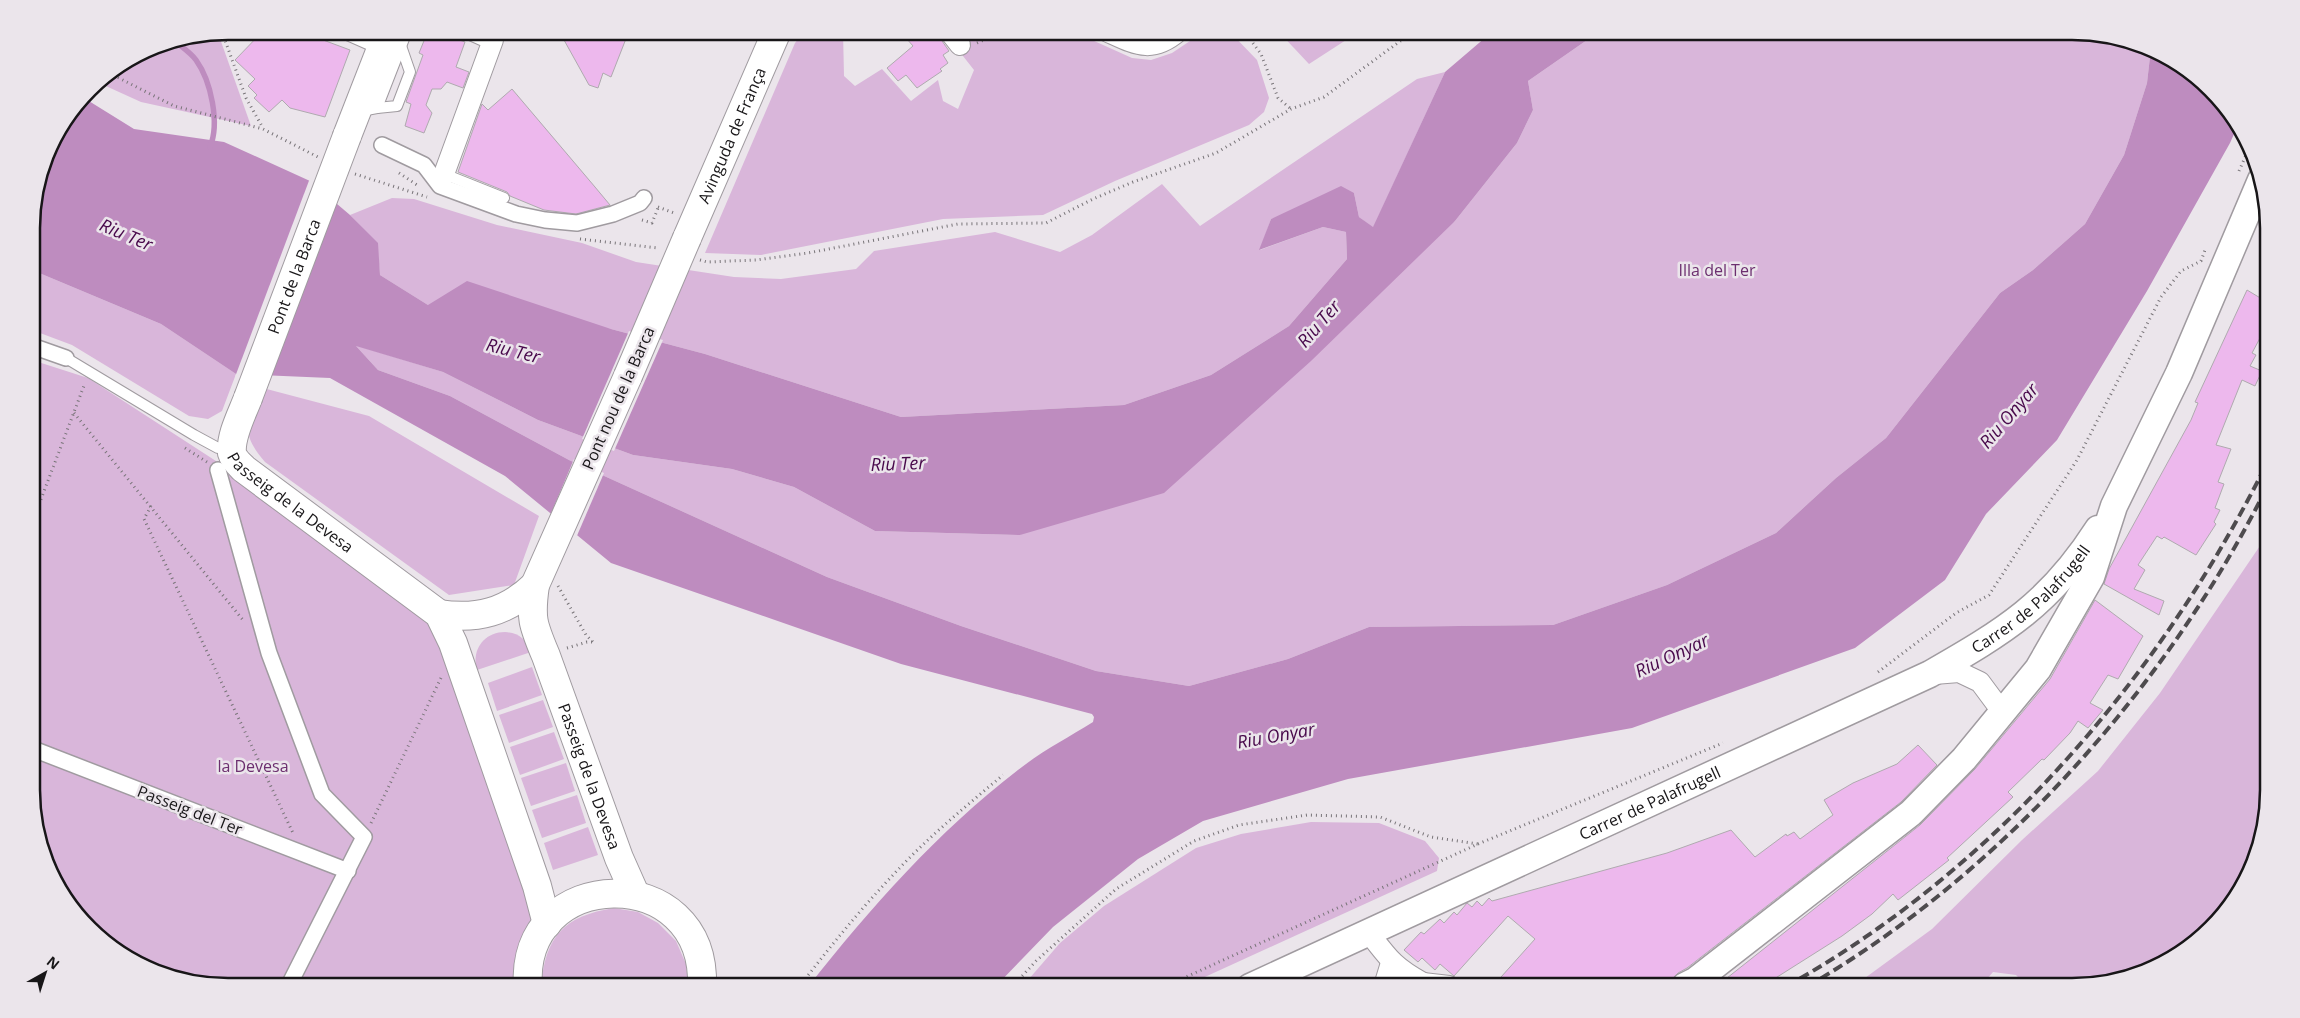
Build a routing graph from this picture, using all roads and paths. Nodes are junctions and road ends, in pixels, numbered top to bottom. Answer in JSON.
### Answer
{"nodes":[{"id":1,"x":225,"y":40,"type":"edge"},
{"id":2,"x":493,"y":40,"type":"edge"},
{"id":3,"x":773,"y":40,"type":"edge"},
{"id":4,"x":956,"y":40,"type":"edge"},
{"id":5,"x":985,"y":40,"type":"edge"},
{"id":6,"x":1126,"y":40,"type":"edge"},
{"id":7,"x":1165,"y":40,"type":"edge"},
{"id":8,"x":1251,"y":40,"type":"edge"},
{"id":9,"x":1402,"y":40,"type":"edge"},
{"id":10,"x":390,"y":42,"type":"edge"},
{"id":11,"x":116,"y":77,"type":"edge"},
{"id":12,"x":1291,"y":109,"type":"junction"},
{"id":13,"x":360,"y":119,"type":"junction"},
{"id":14,"x":258,"y":128,"type":"dead end"},
{"id":15,"x":263,"y":129,"type":"dead end"},
{"id":16,"x":382,"y":145,"type":"dead end"},
{"id":17,"x":439,"y":176,"type":"junction"},
{"id":18,"x":2250,"y":176,"type":"edge"},
{"id":19,"x":504,"y":198,"type":"dead end"},
{"id":20,"x":648,"y":201,"type":"joint"},
{"id":21,"x":658,"y":208,"type":"junction"},
{"id":22,"x":676,"y":214,"type":"dead end"},
{"id":23,"x":639,"y":219,"type":"dead end"},
{"id":24,"x":687,"y":238,"type":"joint"},
{"id":25,"x":2208,"y":243,"type":"dead end"},
{"id":26,"x":707,"y":262,"type":"dead end"},
{"id":27,"x":40,"y":349,"type":"edge"},
{"id":28,"x":66,"y":358,"type":"joint"},
{"id":29,"x":89,"y":372,"type":"junction"},
{"id":30,"x":74,"y":413,"type":"junction"},
{"id":31,"x":225,"y":461,"type":"junction"},
{"id":32,"x":40,"y":502,"type":"edge"},
{"id":33,"x":151,"y":506,"type":"junction"},
{"id":34,"x":2114,"y":506,"type":"junction"},
{"id":35,"x":545,"y":574,"type":"junction"},
{"id":36,"x":439,"y":614,"type":"junction"},
{"id":37,"x":244,"y":622,"type":"dead end"},
{"id":38,"x":560,"y":651,"type":"dead end"},
{"id":39,"x":443,"y":674,"type":"dead end"},
{"id":40,"x":1930,"y":674,"type":"junction"},
{"id":41,"x":1870,"y":676,"type":"dead end"},
{"id":42,"x":2003,"y":713,"type":"junction"},
{"id":43,"x":1725,"y":742,"type":"dead end"},
{"id":44,"x":40,"y":752,"type":"edge"},
{"id":45,"x":1003,"y":775,"type":"dead end"},
{"id":46,"x":364,"y":837,"type":"junction"},
{"id":47,"x":1478,"y":844,"type":"junction"},
{"id":48,"x":302,"y":853,"type":"junction"},
{"id":49,"x":348,"y":871,"type":"junction"},
{"id":50,"x":635,"y":894,"type":"junction"},
{"id":51,"x":547,"y":924,"type":"junction"},
{"id":52,"x":1369,"y":934,"type":"junction"},
{"id":53,"x":1391,"y":963,"type":"junction"},
{"id":54,"x":293,"y":978,"type":"edge"},
{"id":55,"x":528,"y":978,"type":"edge"},
{"id":56,"x":706,"y":978,"type":"edge"},
{"id":57,"x":806,"y":978,"type":"edge"},
{"id":58,"x":1020,"y":978,"type":"edge"},
{"id":59,"x":1182,"y":978,"type":"edge"},
{"id":60,"x":1268,"y":978,"type":"edge"},
{"id":61,"x":1386,"y":978,"type":"edge"},
{"id":62,"x":1408,"y":978,"type":"edge"},
{"id":63,"x":1700,"y":978,"type":"edge"}],
"edges":[{"from":1,"to":15,"type":"path"},
{"from":2,"to":17,"type":"street"},
{"from":3,"to":24,"type":"main road","name":"Avinguda de França"},
{"from":4,"to":5,"type":"path"},
{"from":6,"to":7,"type":"street"},
{"from":8,"to":12,"type":"path"},
{"from":9,"to":12,"type":"path"},
{"from":10,"to":13,"type":"main road","name":"Pont de la Barca"},
{"from":10,"to":13,"type":"lane"},
{"from":11,"to":14,"type":"path"},
{"from":12,"to":26,"type":"path"},
{"from":13,"to":31,"type":"main road","name":"Pont de la Barca","bridge":true},
{"from":16,"to":17,"type":"street"},
{"from":17,"to":19,"type":"lane"},
{"from":17,"to":20,"type":"street"},
{"from":18,"to":34,"type":"street"},
{"from":20,"to":21,"type":"path"},
{"from":21,"to":22,"type":"path"},
{"from":21,"to":23,"type":"path"},
{"from":24,"to":35,"type":"main road","name":"Pont nou de la Barca","bridge":true},
{"from":25,"to":41,"type":"path"},
{"from":27,"to":28,"type":"street","name":"Passeig de la Devesa"},
{"from":28,"to":29,"type":"lane","name":"Passeig de la Devesa"},
{"from":29,"to":30,"type":"path"},
{"from":29,"to":31,"type":"lane","name":"Passeig de la Devesa"},
{"from":30,"to":32,"type":"path"},
{"from":30,"to":33,"type":"path"},
{"from":31,"to":36,"type":"main road","name":"Passeig de la Devesa"},
{"from":31,"to":46,"type":"street"},
{"from":33,"to":37,"type":"path"},
{"from":33,"to":48,"type":"path"},
{"from":34,"to":40,"type":"street","name":"Carrer de Palafrugell"},
{"from":34,"to":42,"type":"street"},
{"from":35,"to":36,"type":"main road","name":"Passeig de la Devesa"},
{"from":35,"to":38,"type":"path"},
{"from":35,"to":50,"type":"main road","name":"Passeig de la Devesa"},
{"from":36,"to":51,"type":"main road","name":"Passeig de la Devesa"},
{"from":39,"to":46,"type":"path"},
{"from":40,"to":42,"type":"street","name":"Carrer de Palafrugell"},
{"from":40,"to":52,"type":"street","name":"Carrer de Palafrugell"},
{"from":42,"to":63,"type":"street"},
{"from":43,"to":47,"type":"path"},
{"from":44,"to":48,"type":"street","name":"Passeig del Ter"},
{"from":45,"to":57,"type":"path"},
{"from":46,"to":49,"type":"street"},
{"from":47,"to":58,"type":"path"},
{"from":47,"to":59,"type":"path"},
{"from":48,"to":49,"type":"street","name":"Passeig del Ter"},
{"from":49,"to":54,"type":"street"},
{"from":50,"to":51,"type":"main road"},
{"from":50,"to":56,"type":"main road"},
{"from":51,"to":55,"type":"main road"},
{"from":52,"to":53,"type":"street"},
{"from":52,"to":60,"type":"street","name":"Carrer de Palafrugell"},
{"from":53,"to":61,"type":"street"},
{"from":53,"to":62,"type":"street"}]}
